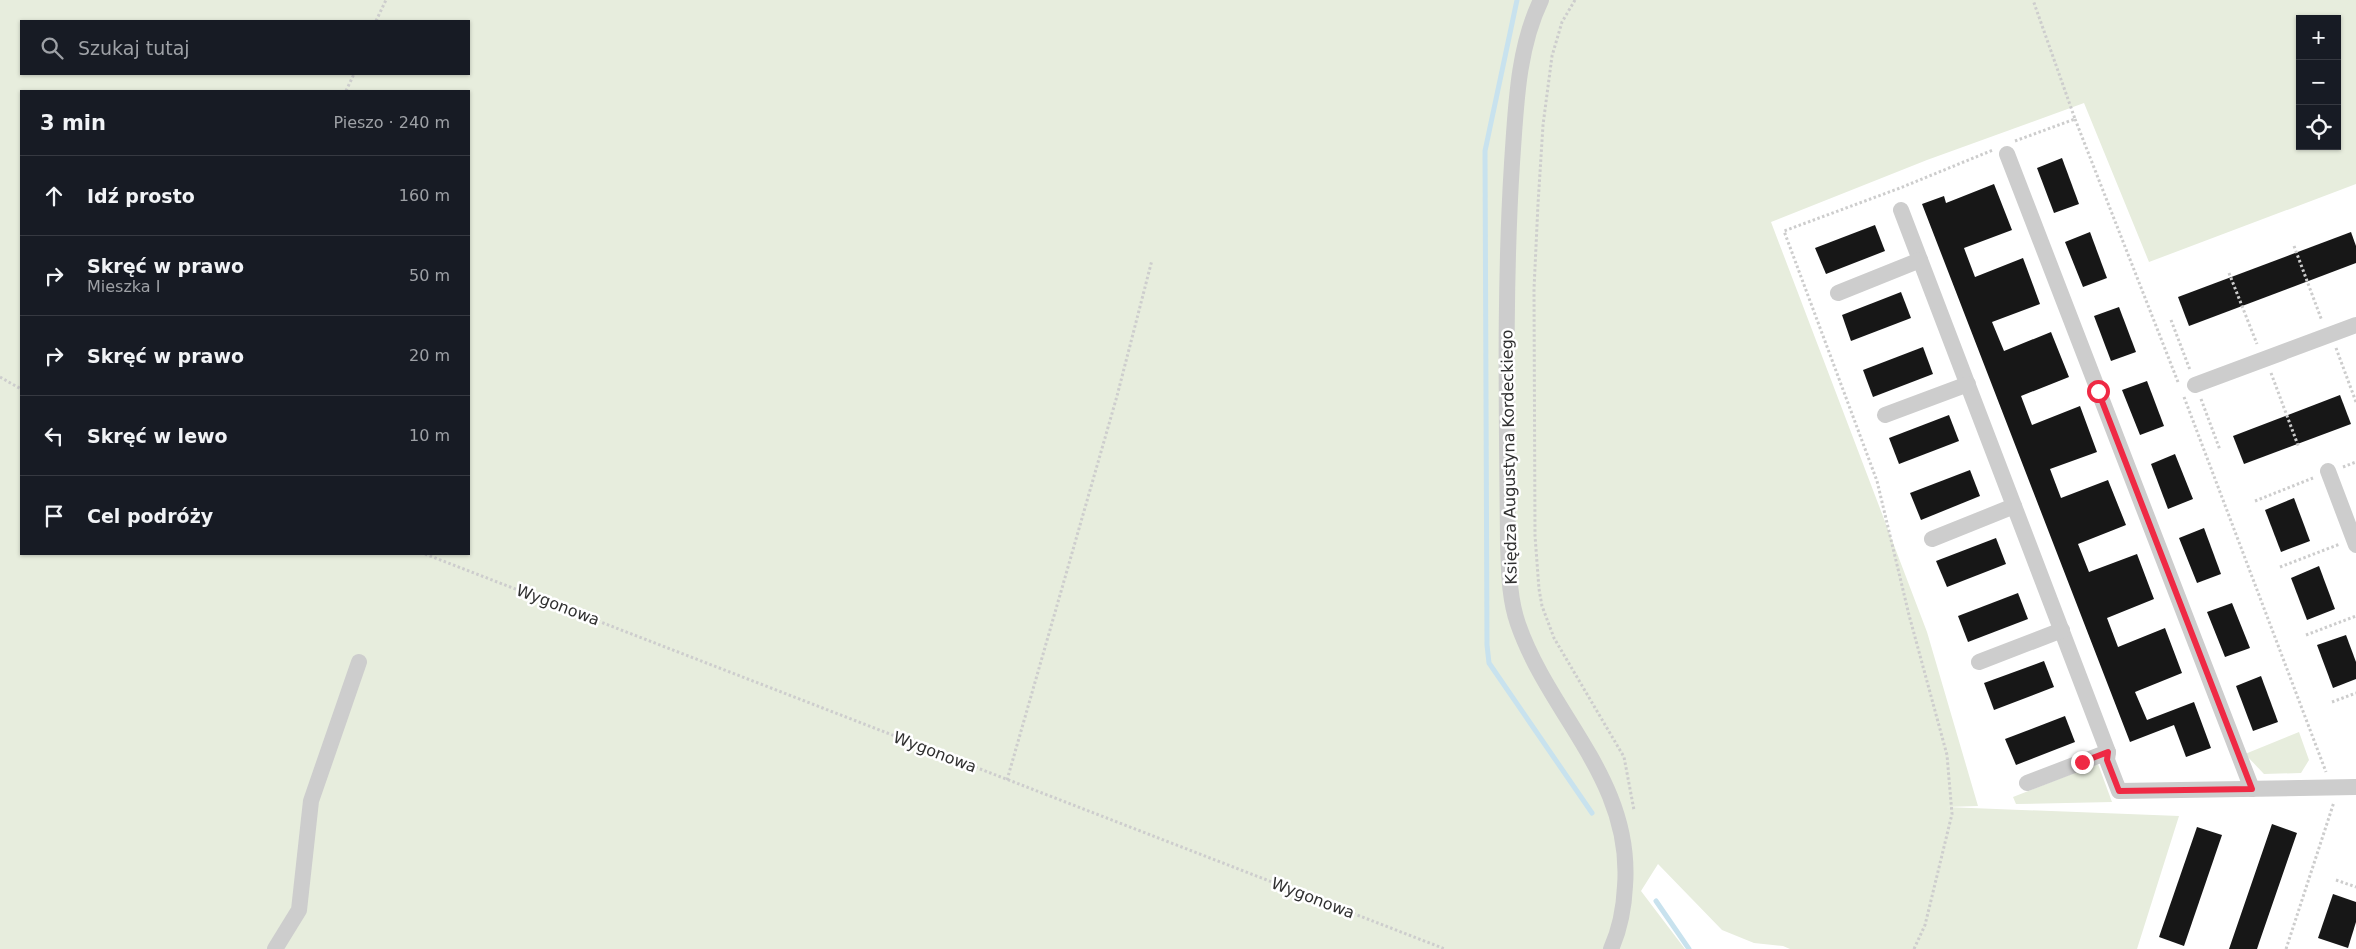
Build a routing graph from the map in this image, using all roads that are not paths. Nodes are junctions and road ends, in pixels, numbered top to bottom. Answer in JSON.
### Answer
{"nodes":[{"id":1,"x":1541,"y":0,"type":"edge"},
{"id":2,"x":2004,"y":149,"type":"road end"},
{"id":3,"x":1901,"y":210,"type":"dead end"},
{"id":4,"x":1920,"y":260,"type":"junction"},
{"id":5,"x":1838,"y":293,"type":"dead end"},
{"id":6,"x":2356,"y":325,"type":"edge"},
{"id":7,"x":1968,"y":384,"type":"junction"},
{"id":8,"x":2195,"y":385,"type":"road end"},
{"id":9,"x":1885,"y":415,"type":"dead end"},
{"id":10,"x":2328,"y":472,"type":"road end"},
{"id":11,"x":2014,"y":506,"type":"junction"},
{"id":12,"x":1932,"y":539,"type":"dead end"},
{"id":13,"x":2355,"y":542,"type":"edge"},
{"id":14,"x":2062,"y":630,"type":"junction"},
{"id":15,"x":359,"y":662,"type":"dead end"},
{"id":16,"x":1979,"y":662,"type":"dead end"},
{"id":17,"x":2108,"y":752,"type":"junction"},
{"id":18,"x":2026,"y":783,"type":"dead end"},
{"id":19,"x":2356,"y":787,"type":"edge"},
{"id":20,"x":2252,"y":789,"type":"junction"},
{"id":21,"x":275,"y":949,"type":"edge"},
{"id":22,"x":1611,"y":949,"type":"edge"}],
"edges":[{"from":1,"to":22,"type":"street","name":"Księdza Augustyna Kordeckiego"},
{"from":2,"to":20,"type":"street"},
{"from":3,"to":4,"type":"street"},
{"from":4,"to":5,"type":"street"},
{"from":4,"to":7,"type":"street"},
{"from":6,"to":8,"type":"street"},
{"from":7,"to":9,"type":"street"},
{"from":7,"to":11,"type":"street"},
{"from":10,"to":13,"type":"street"},
{"from":11,"to":12,"type":"street"},
{"from":11,"to":14,"type":"street"},
{"from":14,"to":16,"type":"street"},
{"from":14,"to":17,"type":"street"},
{"from":15,"to":21,"type":"street"},
{"from":17,"to":18,"type":"street"},
{"from":17,"to":20,"type":"street"},
{"from":19,"to":20,"type":"street"}]}
